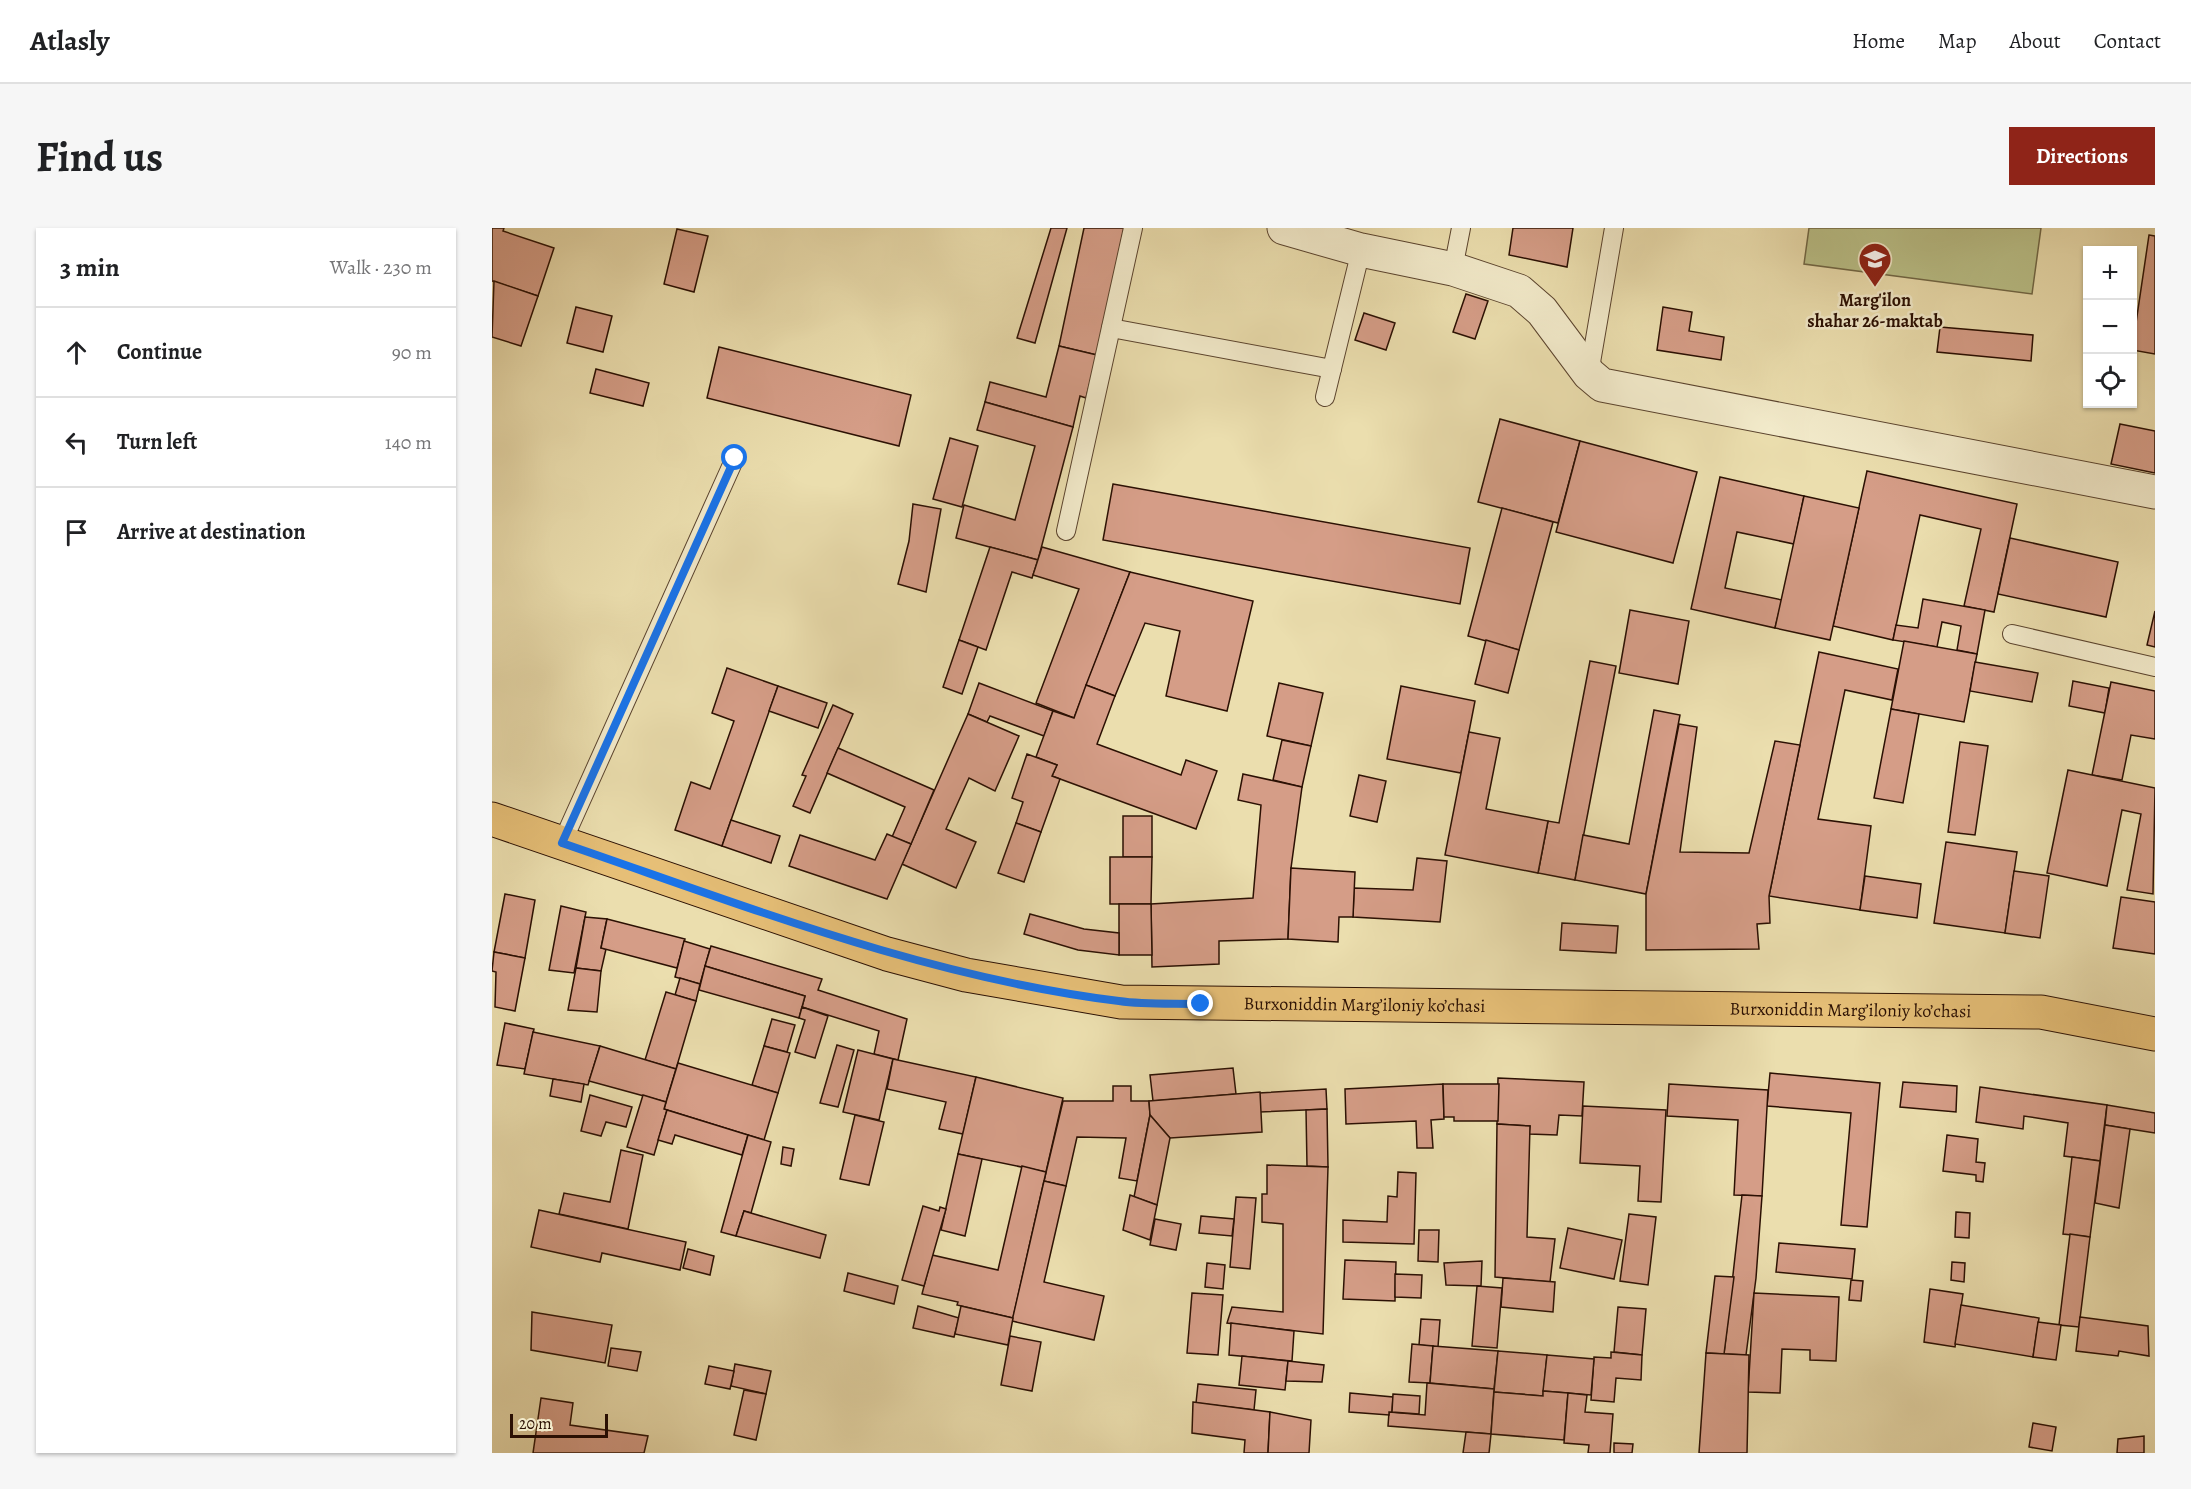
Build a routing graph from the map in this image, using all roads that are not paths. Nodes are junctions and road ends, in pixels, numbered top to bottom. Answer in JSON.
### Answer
{"nodes":[{"id":1,"x":1132,"y":228,"type":"edge"},
{"id":2,"x":1284,"y":228,"type":"edge"},
{"id":3,"x":1461,"y":228,"type":"edge"},
{"id":4,"x":1614,"y":228,"type":"edge"},
{"id":5,"x":1361,"y":250,"type":"junction"},
{"id":6,"x":1454,"y":269,"type":"junction"},
{"id":7,"x":1111,"y":328,"type":"junction"},
{"id":8,"x":1332,"y":369,"type":"junction"},
{"id":9,"x":1589,"y":374,"type":"junction"},
{"id":10,"x":1325,"y":397,"type":"dead end"},
{"id":11,"x":735,"y":458,"type":"dead end"},
{"id":12,"x":2155,"y":492,"type":"edge"},
{"id":13,"x":1066,"y":531,"type":"dead end"},
{"id":14,"x":2012,"y":634,"type":"dead end"},
{"id":15,"x":2155,"y":667,"type":"edge"},
{"id":16,"x":494,"y":826,"type":"edge"},
{"id":17,"x":562,"y":843,"type":"junction"},
{"id":18,"x":2155,"y":1034,"type":"edge"}],
"edges":[{"from":1,"to":7,"type":"lane"},
{"from":2,"to":5,"type":"street"},
{"from":3,"to":6,"type":"lane"},
{"from":4,"to":9,"type":"lane"},
{"from":5,"to":6,"type":"street"},
{"from":5,"to":8,"type":"lane"},
{"from":6,"to":9,"type":"street"},
{"from":7,"to":8,"type":"lane"},
{"from":7,"to":13,"type":"lane"},
{"from":8,"to":10,"type":"lane"},
{"from":9,"to":12,"type":"street"},
{"from":11,"to":17,"type":"lane"},
{"from":14,"to":15,"type":"lane"},
{"from":16,"to":17,"type":"main road","name":"Burxoniddin Marg’iloniy ko’chasi"},
{"from":17,"to":18,"type":"main road","name":"Burxoniddin Marg’iloniy ko’chasi"}]}
